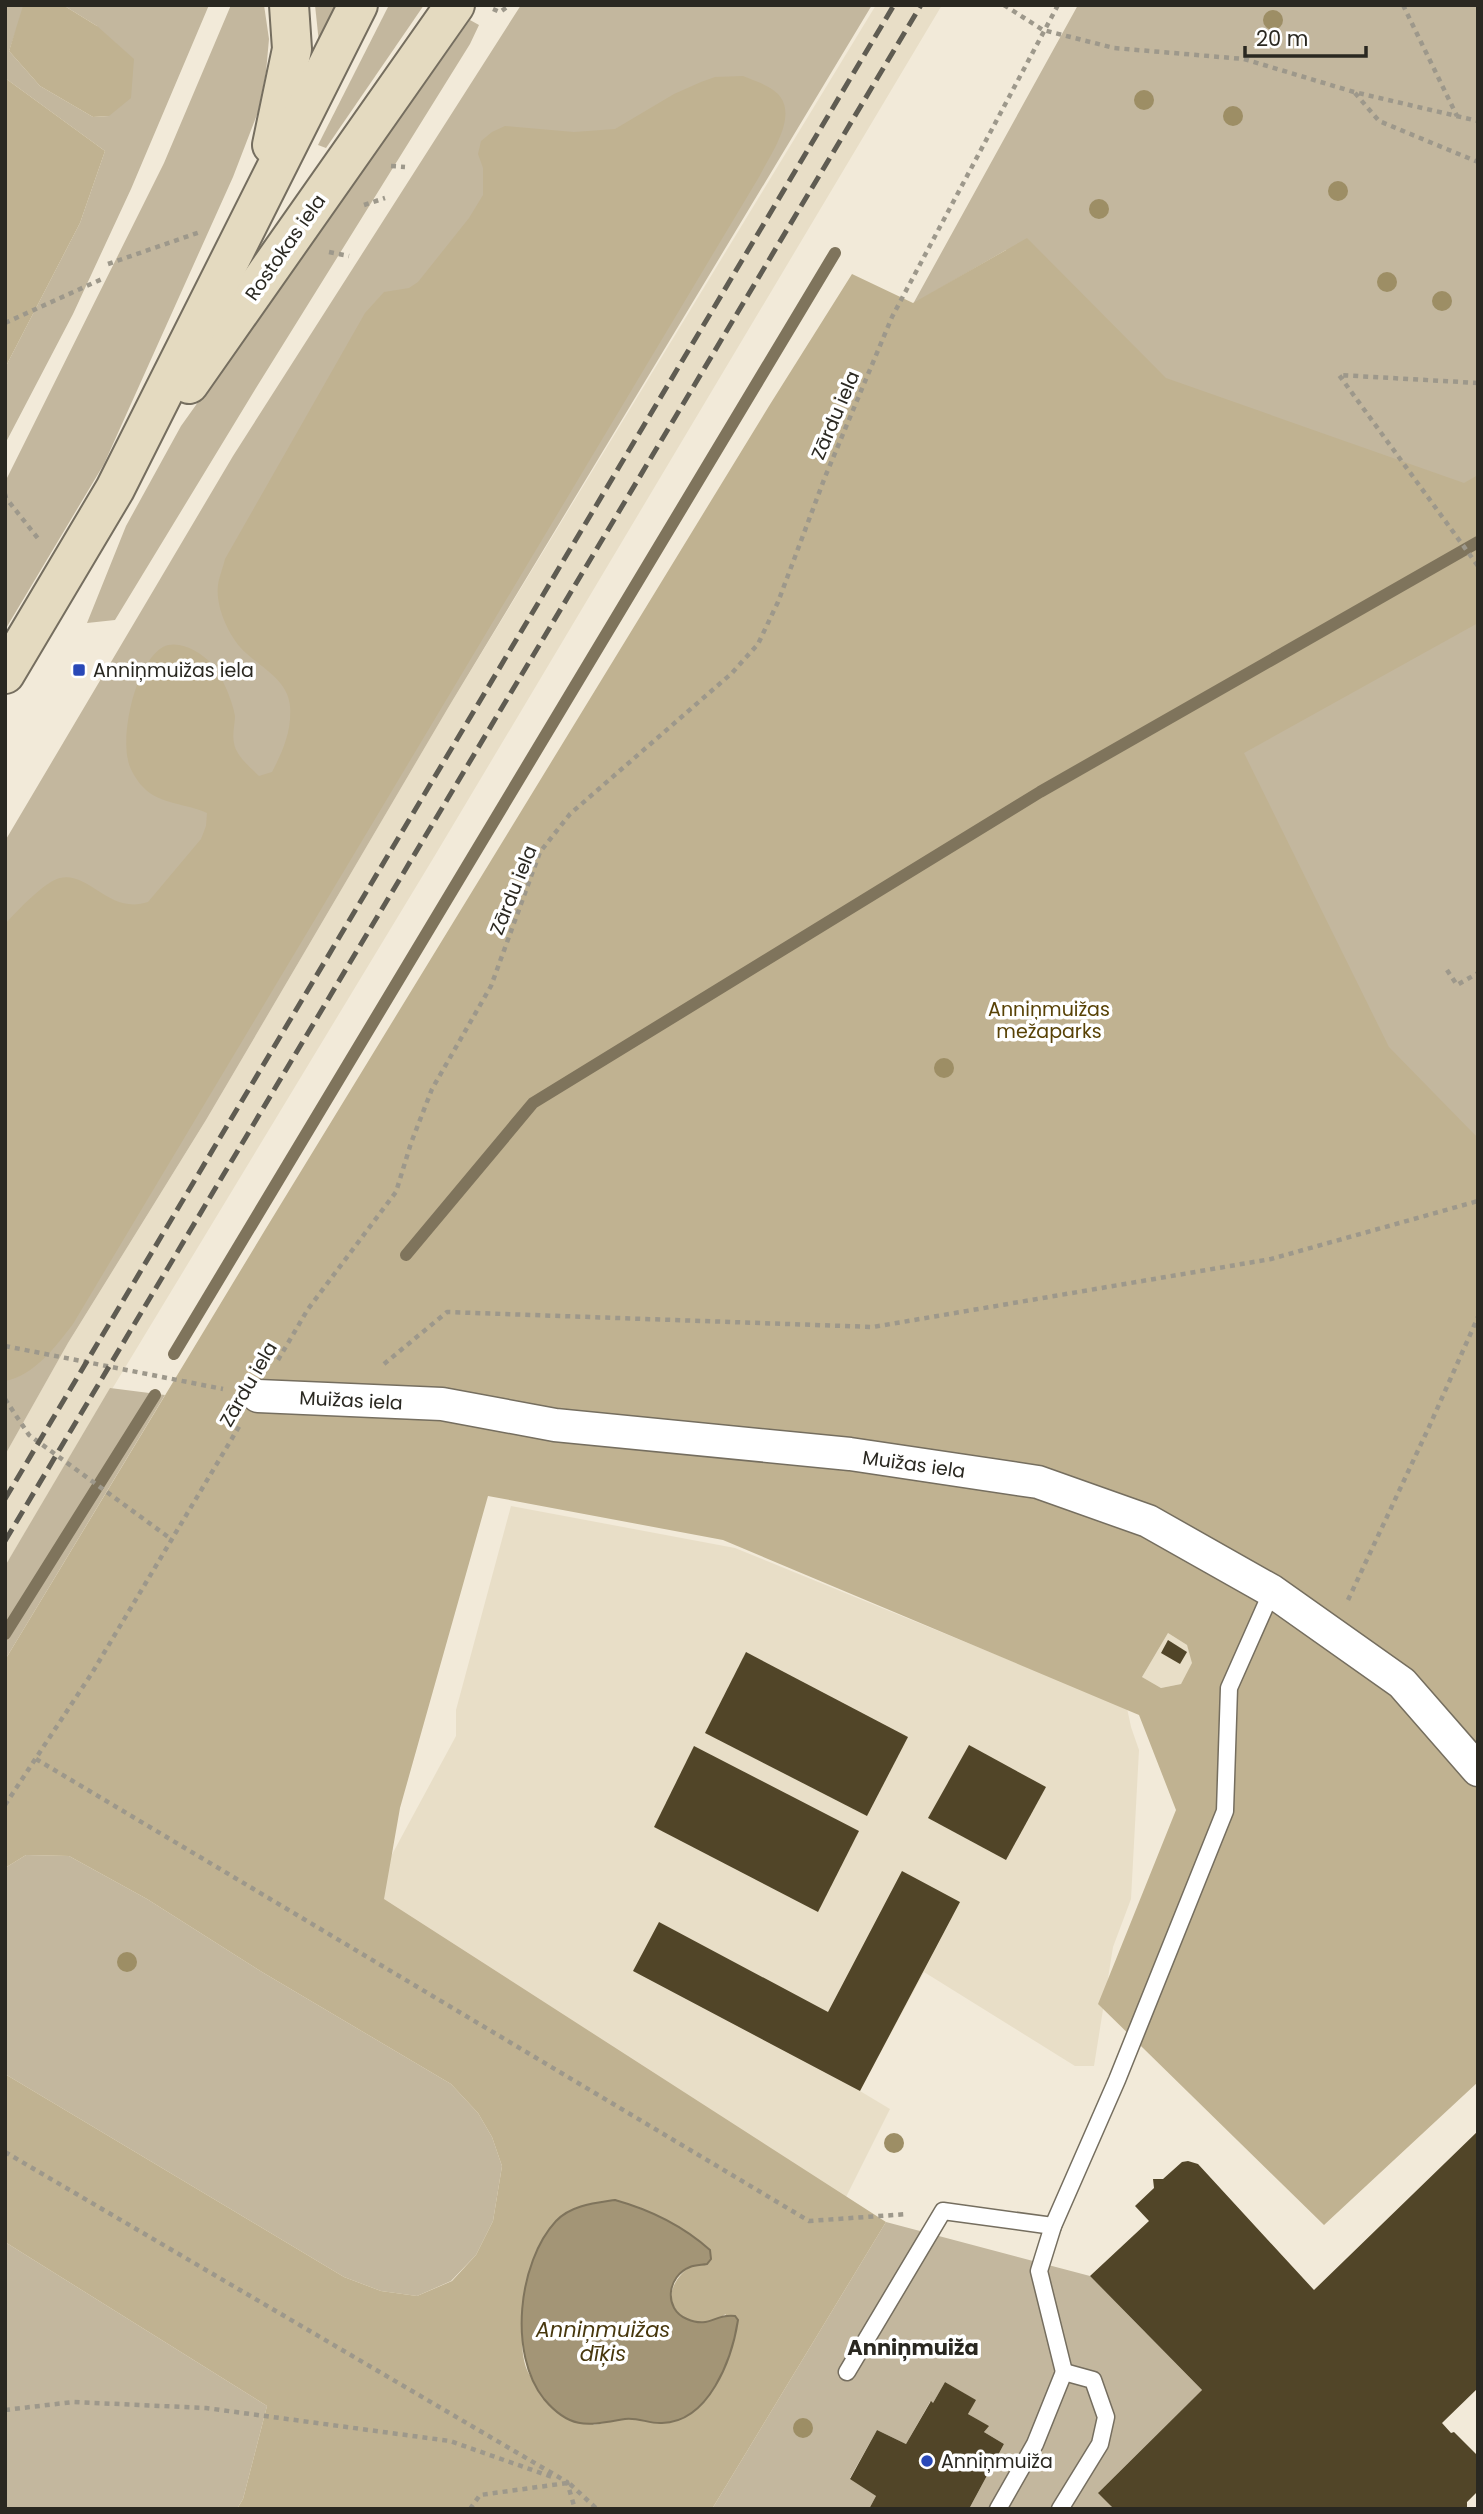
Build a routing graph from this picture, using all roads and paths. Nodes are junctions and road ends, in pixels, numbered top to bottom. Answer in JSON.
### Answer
{"nodes":[{"id":1,"x":289,"y":5,"type":"edge"},
{"id":2,"x":358,"y":5,"type":"edge"},
{"id":3,"x":455,"y":5,"type":"edge"},
{"id":4,"x":510,"y":5,"type":"edge"},
{"id":5,"x":1004,"y":5,"type":"edge"},
{"id":6,"x":1059,"y":5,"type":"edge"},
{"id":7,"x":1403,"y":5,"type":"edge"},
{"id":8,"x":500,"y":12,"type":"dead end"},
{"id":9,"x":1044,"y":30,"type":"junction"},
{"id":10,"x":1354,"y":92,"type":"junction"},
{"id":11,"x":1457,"y":116,"type":"junction"},
{"id":12,"x":1478,"y":121,"type":"edge"},
{"id":13,"x":1478,"y":162,"type":"edge"},
{"id":14,"x":262,"y":195,"type":"junction"},
{"id":15,"x":102,"y":279,"type":"dead end"},
{"id":16,"x":5,"y":323,"type":"edge"},
{"id":17,"x":1478,"y":383,"type":"edge"},
{"id":18,"x":115,"y":489,"type":"junction"},
{"id":19,"x":1478,"y":566,"type":"edge"},
{"id":20,"x":5,"y":674,"type":"edge"},
{"id":21,"x":1447,"y":970,"type":"dead end"},
{"id":22,"x":1478,"y":973,"type":"edge"},
{"id":23,"x":1478,"y":1201,"type":"edge"},
{"id":24,"x":1478,"y":1317,"type":"edge"},
{"id":25,"x":5,"y":1346,"type":"edge"},
{"id":26,"x":258,"y":1396,"type":"junction"},
{"id":27,"x":5,"y":1399,"type":"edge"},
{"id":28,"x":341,"y":1399,"type":"junction"},
{"id":29,"x":171,"y":1539,"type":"junction"},
{"id":30,"x":1272,"y":1591,"type":"junction"},
{"id":31,"x":1328,"y":1631,"type":"junction"},
{"id":32,"x":36,"y":1759,"type":"junction"},
{"id":33,"x":1478,"y":1770,"type":"edge"},
{"id":34,"x":5,"y":1805,"type":"edge"},
{"id":35,"x":5,"y":2152,"type":"edge"},
{"id":36,"x":943,"y":2211,"type":"junction"},
{"id":37,"x":1053,"y":2225,"type":"junction"},
{"id":38,"x":847,"y":2372,"type":"dead end"},
{"id":39,"x":1064,"y":2372,"type":"junction"},
{"id":40,"x":5,"y":2410,"type":"edge"},
{"id":41,"x":567,"y":2482,"type":"junction"},
{"id":42,"x":470,"y":2509,"type":"edge"},
{"id":43,"x":575,"y":2509,"type":"edge"},
{"id":44,"x":597,"y":2509,"type":"edge"},
{"id":45,"x":999,"y":2509,"type":"edge"},
{"id":46,"x":1060,"y":2509,"type":"edge"}],
"edges":[{"from":1,"to":14,"type":"street"},
{"from":2,"to":14,"type":"street","name":"Rostokas iela"},
{"from":3,"to":18,"type":"street","name":"Rostokas iela"},
{"from":4,"to":8,"type":"path"},
{"from":5,"to":9,"type":"path"},
{"from":6,"to":9,"type":"path","name":"Zārdu iela"},
{"from":7,"to":11,"type":"path"},
{"from":9,"to":10,"type":"path"},
{"from":9,"to":26,"type":"path","name":"Zārdu iela"},
{"from":10,"to":11,"type":"path"},
{"from":10,"to":13,"type":"path"},
{"from":11,"to":12,"type":"path"},
{"from":14,"to":18,"type":"street","name":"Rostokas iela"},
{"from":15,"to":16,"type":"path"},
{"from":17,"to":19,"type":"path"},
{"from":18,"to":20,"type":"street","name":"Rostokas iela"},
{"from":21,"to":22,"type":"path"},
{"from":23,"to":28,"type":"path"},
{"from":24,"to":31,"type":"path"},
{"from":25,"to":26,"type":"path"},
{"from":26,"to":28,"type":"street","name":"Muižas iela"},
{"from":26,"to":29,"type":"path","name":"Zārdu iela"},
{"from":27,"to":29,"type":"path"},
{"from":28,"to":30,"type":"street","name":"Muižas iela"},
{"from":29,"to":32,"type":"path","name":"Zārdu iela"},
{"from":30,"to":31,"type":"street","name":"Muižas iela"},
{"from":30,"to":37,"type":"lane"},
{"from":31,"to":33,"type":"street","name":"Muižas iela"},
{"from":32,"to":34,"type":"path","name":"Zārdu iela"},
{"from":32,"to":36,"type":"path"},
{"from":35,"to":41,"type":"path"},
{"from":36,"to":37,"type":"lane"},
{"from":36,"to":38,"type":"lane"},
{"from":37,"to":39,"type":"lane"},
{"from":39,"to":45,"type":"lane"},
{"from":39,"to":46,"type":"lane"},
{"from":40,"to":41,"type":"path"},
{"from":41,"to":42,"type":"path"},
{"from":41,"to":43,"type":"path"},
{"from":41,"to":44,"type":"path"}]}
